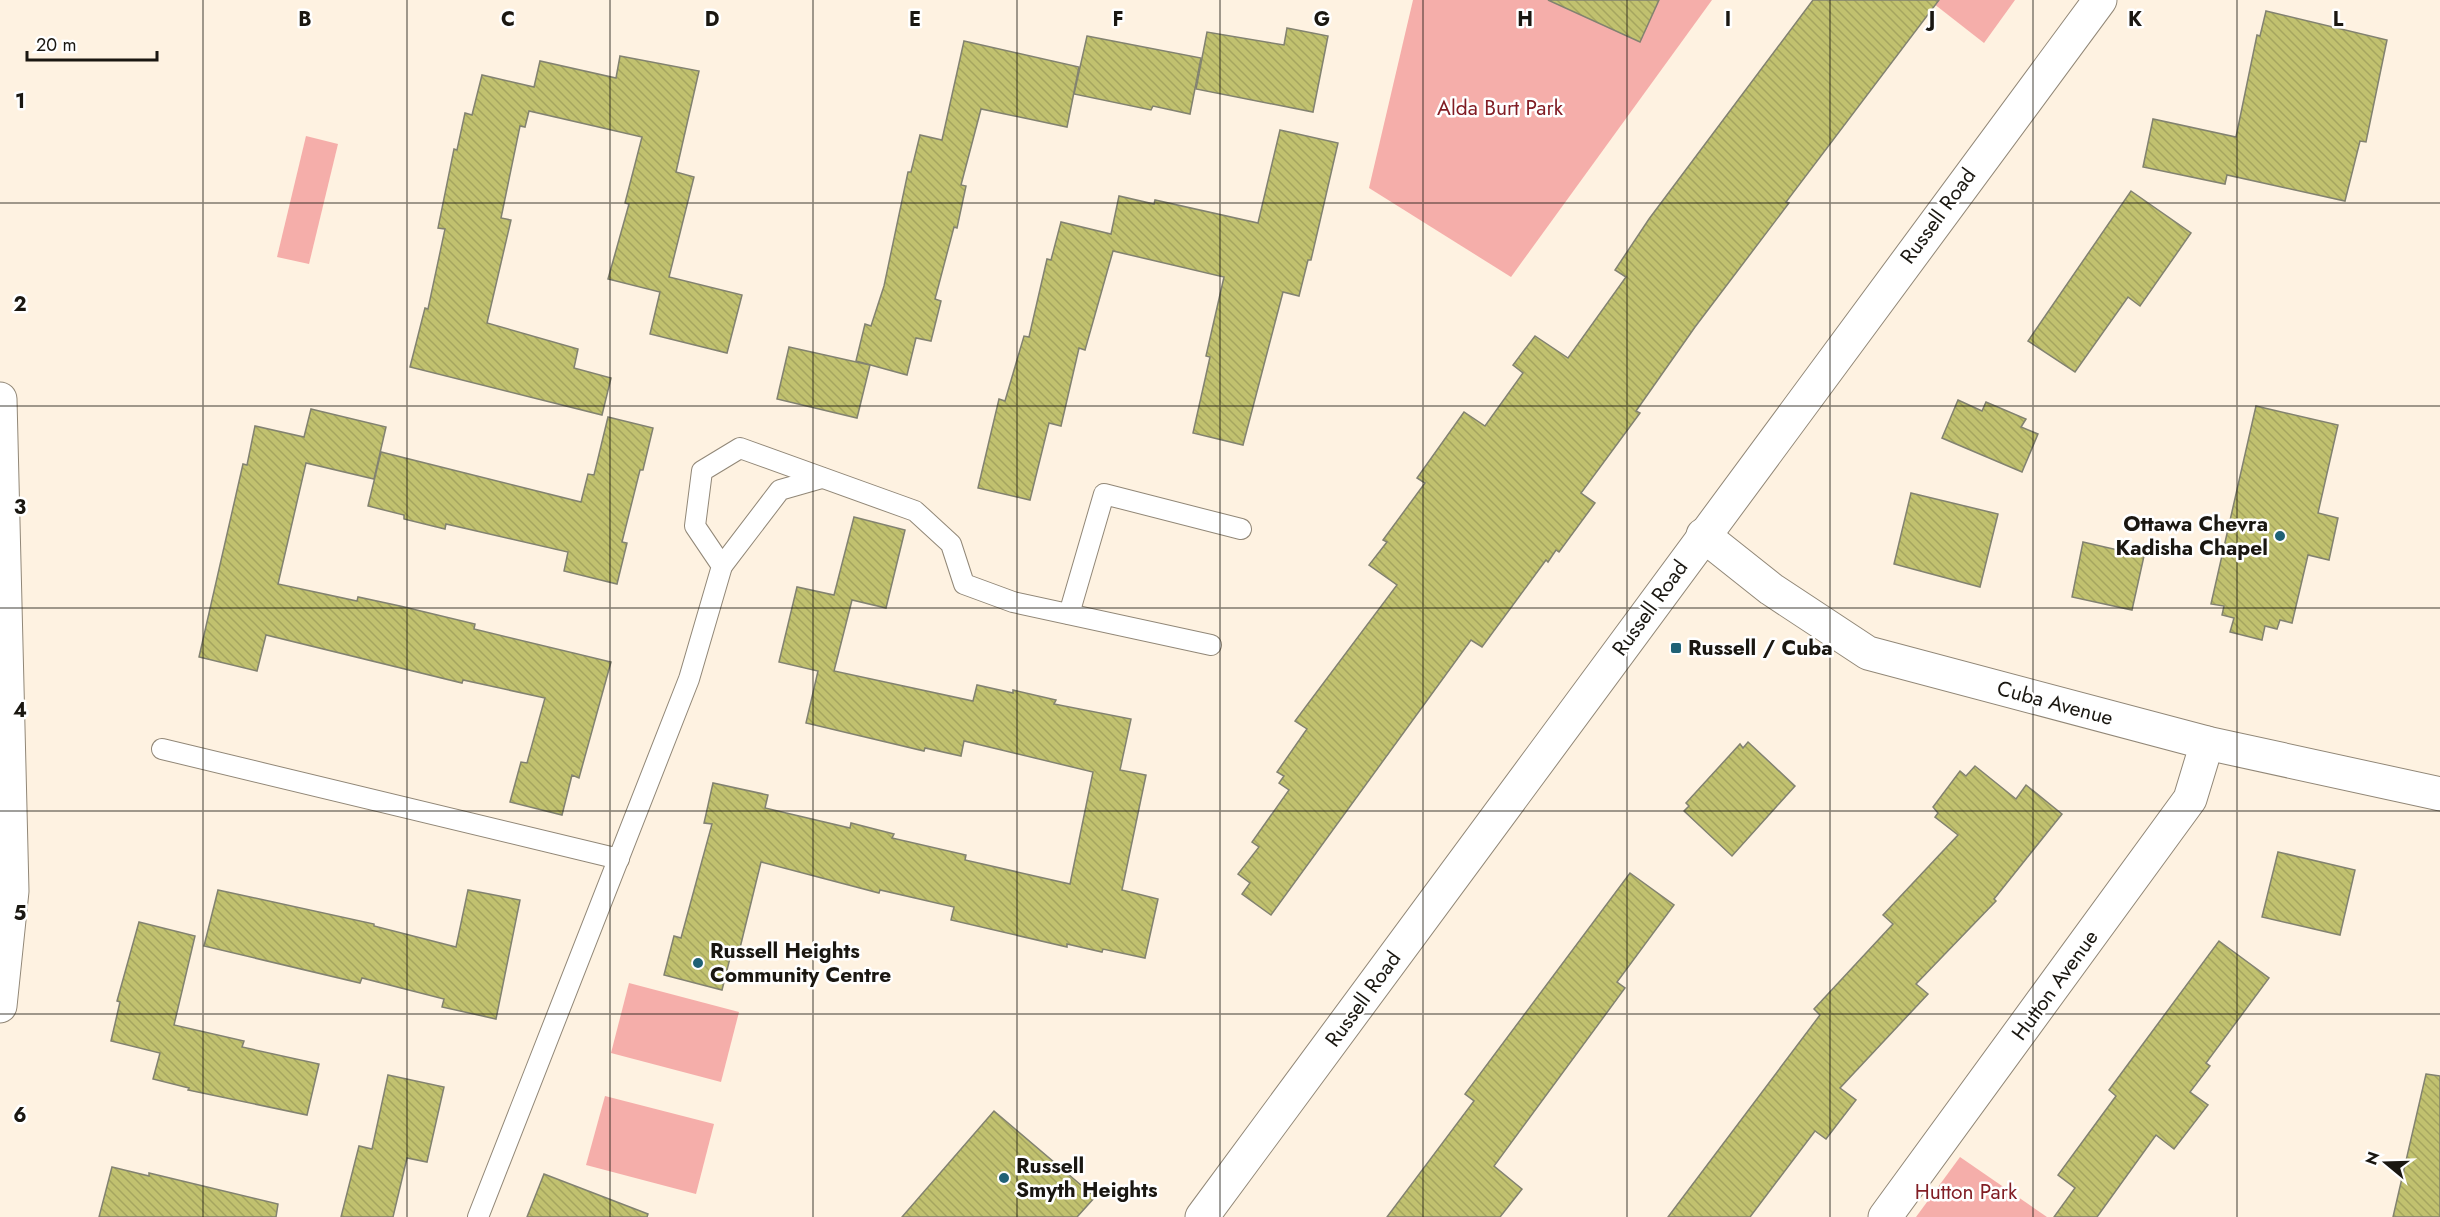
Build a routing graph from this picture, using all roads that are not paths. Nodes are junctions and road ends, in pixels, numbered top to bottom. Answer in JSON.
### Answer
{"nodes":[{"id":1,"x":2100,"y":0,"type":"edge"},
{"id":2,"x":0,"y":399,"type":"edge"},
{"id":3,"x":0,"y":428,"type":"edge"},
{"id":4,"x":822,"y":477,"type":"junction"},
{"id":5,"x":1241,"y":529,"type":"dead end"},
{"id":6,"x":1704,"y":535,"type":"junction"},
{"id":7,"x":722,"y":566,"type":"junction"},
{"id":8,"x":1069,"y":614,"type":"junction"},
{"id":9,"x":1212,"y":645,"type":"dead end"},
{"id":10,"x":2207,"y":743,"type":"junction"},
{"id":11,"x":162,"y":749,"type":"dead end"},
{"id":12,"x":2440,"y":794,"type":"edge"},
{"id":13,"x":619,"y":859,"type":"junction"},
{"id":14,"x":0,"y":1006,"type":"edge"},
{"id":15,"x":478,"y":1217,"type":"edge"},
{"id":16,"x":1202,"y":1217,"type":"edge"},
{"id":17,"x":1884,"y":1217,"type":"edge"}],
"edges":[{"from":1,"to":6,"type":"street","name":"Russell Road"},
{"from":2,"to":3,"type":"street"},
{"from":3,"to":14,"type":"street"},
{"from":4,"to":7,"type":"lane"},
{"from":4,"to":7,"type":"lane"},
{"from":4,"to":8,"type":"lane"},
{"from":5,"to":8,"type":"lane"},
{"from":6,"to":10,"type":"street","name":"Cuba Avenue"},
{"from":6,"to":16,"type":"street","name":"Russell Road"},
{"from":7,"to":13,"type":"lane"},
{"from":8,"to":9,"type":"lane"},
{"from":10,"to":12,"type":"street","name":"Cuba Avenue"},
{"from":10,"to":17,"type":"street","name":"Hutton Avenue"},
{"from":11,"to":13,"type":"lane"},
{"from":13,"to":15,"type":"lane"}]}
